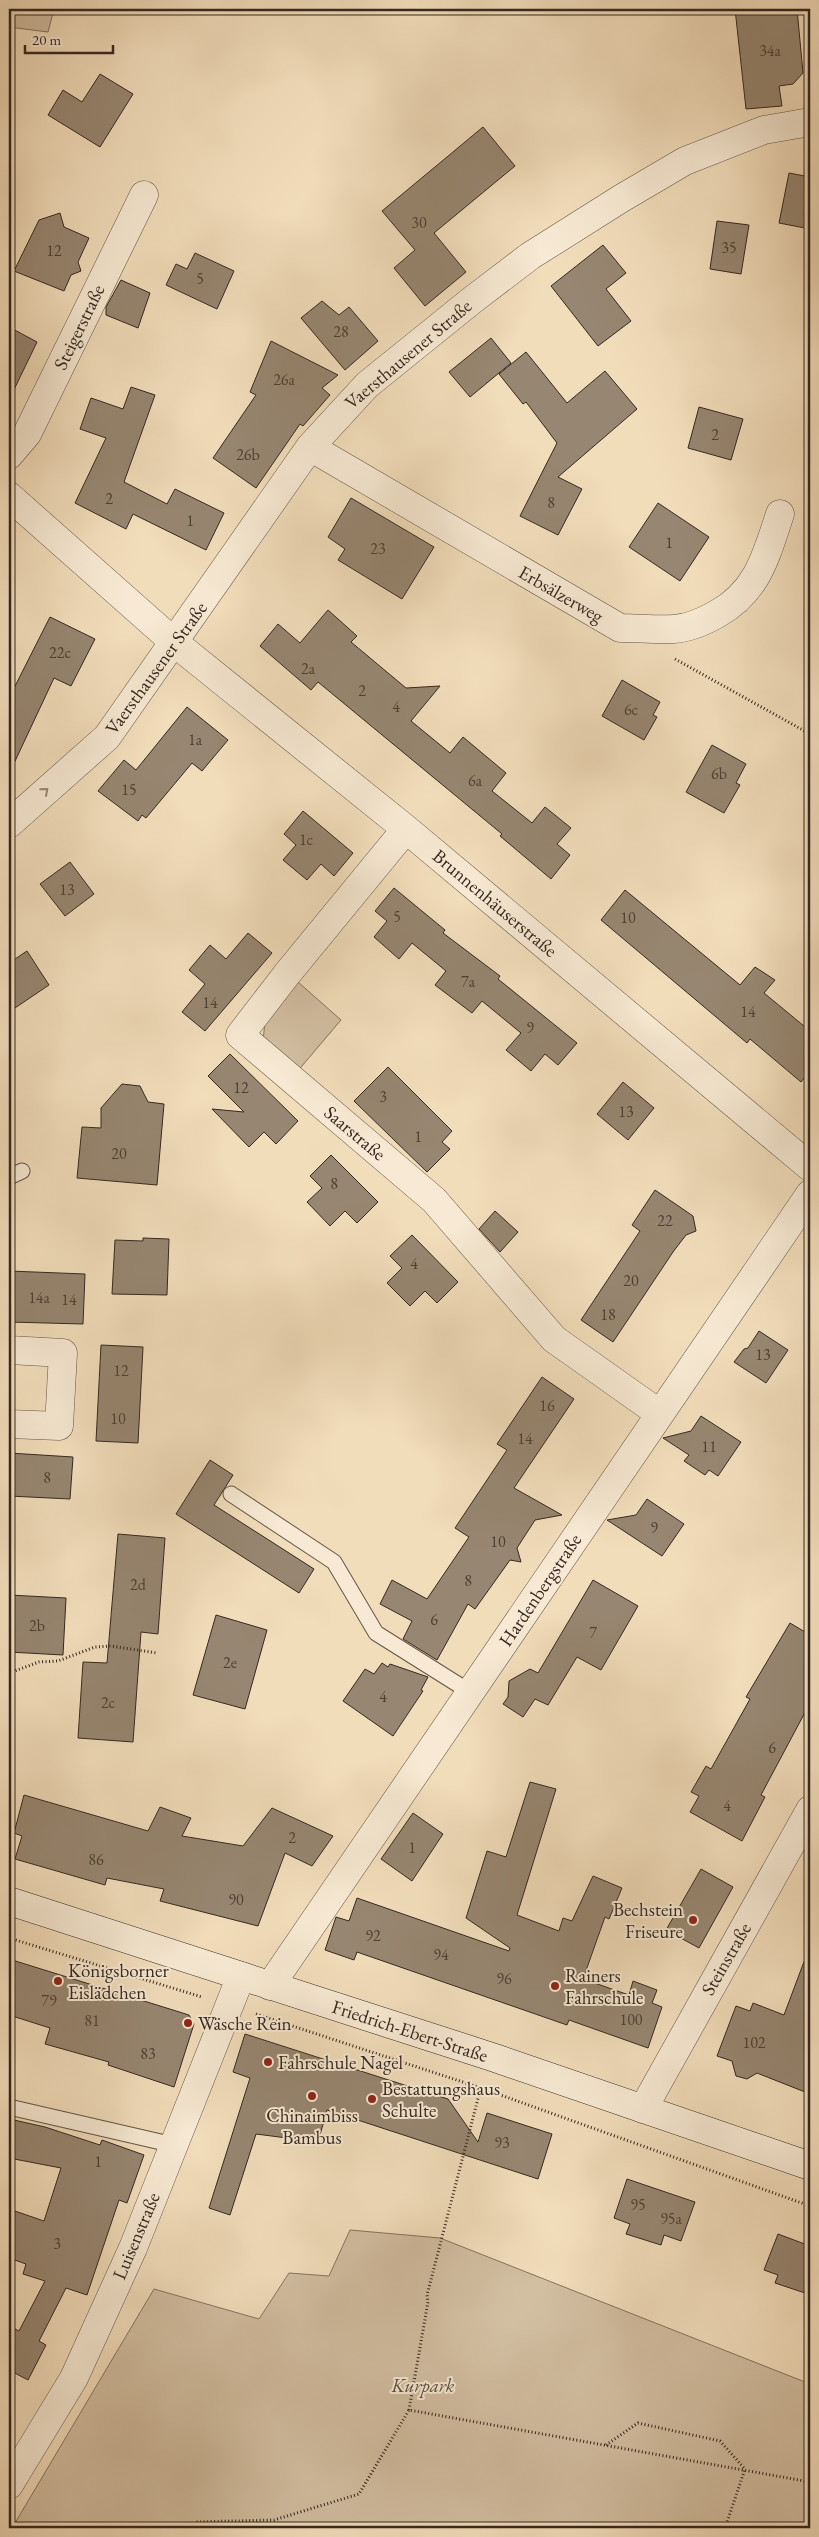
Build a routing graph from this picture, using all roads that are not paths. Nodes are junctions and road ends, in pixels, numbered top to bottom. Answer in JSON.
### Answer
{"nodes":[{"id":1,"x":810,"y":122,"type":"edge"},
{"id":2,"x":144,"y":195,"type":"dead end"},
{"id":3,"x":310,"y":447,"type":"junction"},
{"id":4,"x":9,"y":455,"type":"edge"},
{"id":5,"x":9,"y":496,"type":"edge"},
{"id":6,"x":780,"y":514,"type":"dead end"},
{"id":7,"x":175,"y":643,"type":"junction"},
{"id":8,"x":9,"y":824,"type":"edge"},
{"id":9,"x":406,"y":829,"type":"junction"},
{"id":10,"x":810,"y":1167,"type":"edge"},
{"id":11,"x":810,"y":1194,"type":"edge"},
{"id":12,"x":9,"y":1350,"type":"edge"},
{"id":13,"x":660,"y":1414,"type":"junction"},
{"id":14,"x":9,"y":1424,"type":"edge"},
{"id":15,"x":231,"y":1494,"type":"dead end"},
{"id":16,"x":470,"y":1692,"type":"junction"},
{"id":17,"x":810,"y":1810,"type":"edge"},
{"id":18,"x":9,"y":1901,"type":"edge"},
{"id":19,"x":241,"y":1976,"type":"junction"},
{"id":20,"x":270,"y":1986,"type":"junction"},
{"id":21,"x":9,"y":2108,"type":"edge"},
{"id":22,"x":643,"y":2109,"type":"junction"},
{"id":23,"x":174,"y":2145,"type":"junction"},
{"id":24,"x":810,"y":2166,"type":"edge"},
{"id":25,"x":9,"y":2485,"type":"edge"}],
"edges":[{"from":1,"to":3,"type":"street","name":"Vaersthausener Straße"},
{"from":2,"to":4,"type":"street","name":"Steigerstraße"},
{"from":3,"to":6,"type":"street","name":"Erbsälzerweg"},
{"from":3,"to":7,"type":"street","name":"Vaersthausener Straße"},
{"from":5,"to":7,"type":"street"},
{"from":8,"to":7,"type":"street","name":"Vaersthausener Straße","one_way":true},
{"from":7,"to":9,"type":"street","name":"Brunnenhäuserstraße"},
{"from":9,"to":10,"type":"street","name":"Brunnenhäuserstraße"},
{"from":9,"to":13,"type":"street","name":"Saarstraße"},
{"from":11,"to":13,"type":"street","name":"Hardenbergstraße"},
{"from":12,"to":14,"type":"street"},
{"from":13,"to":16,"type":"street","name":"Hardenbergstraße"},
{"from":15,"to":16,"type":"lane"},
{"from":16,"to":20,"type":"street","name":"Hardenbergstraße"},
{"from":17,"to":22,"type":"street","name":"Steinstraße"},
{"from":18,"to":19,"type":"street","name":"Friedrich-Ebert-Straße"},
{"from":19,"to":20,"type":"street","name":"Friedrich-Ebert-Straße"},
{"from":19,"to":23,"type":"street","name":"Luisenstraße"},
{"from":20,"to":22,"type":"street","name":"Friedrich-Ebert-Straße"},
{"from":21,"to":23,"type":"lane"},
{"from":22,"to":24,"type":"street","name":"Friedrich-Ebert-Straße"},
{"from":23,"to":25,"type":"street","name":"Luisenstraße"}]}
